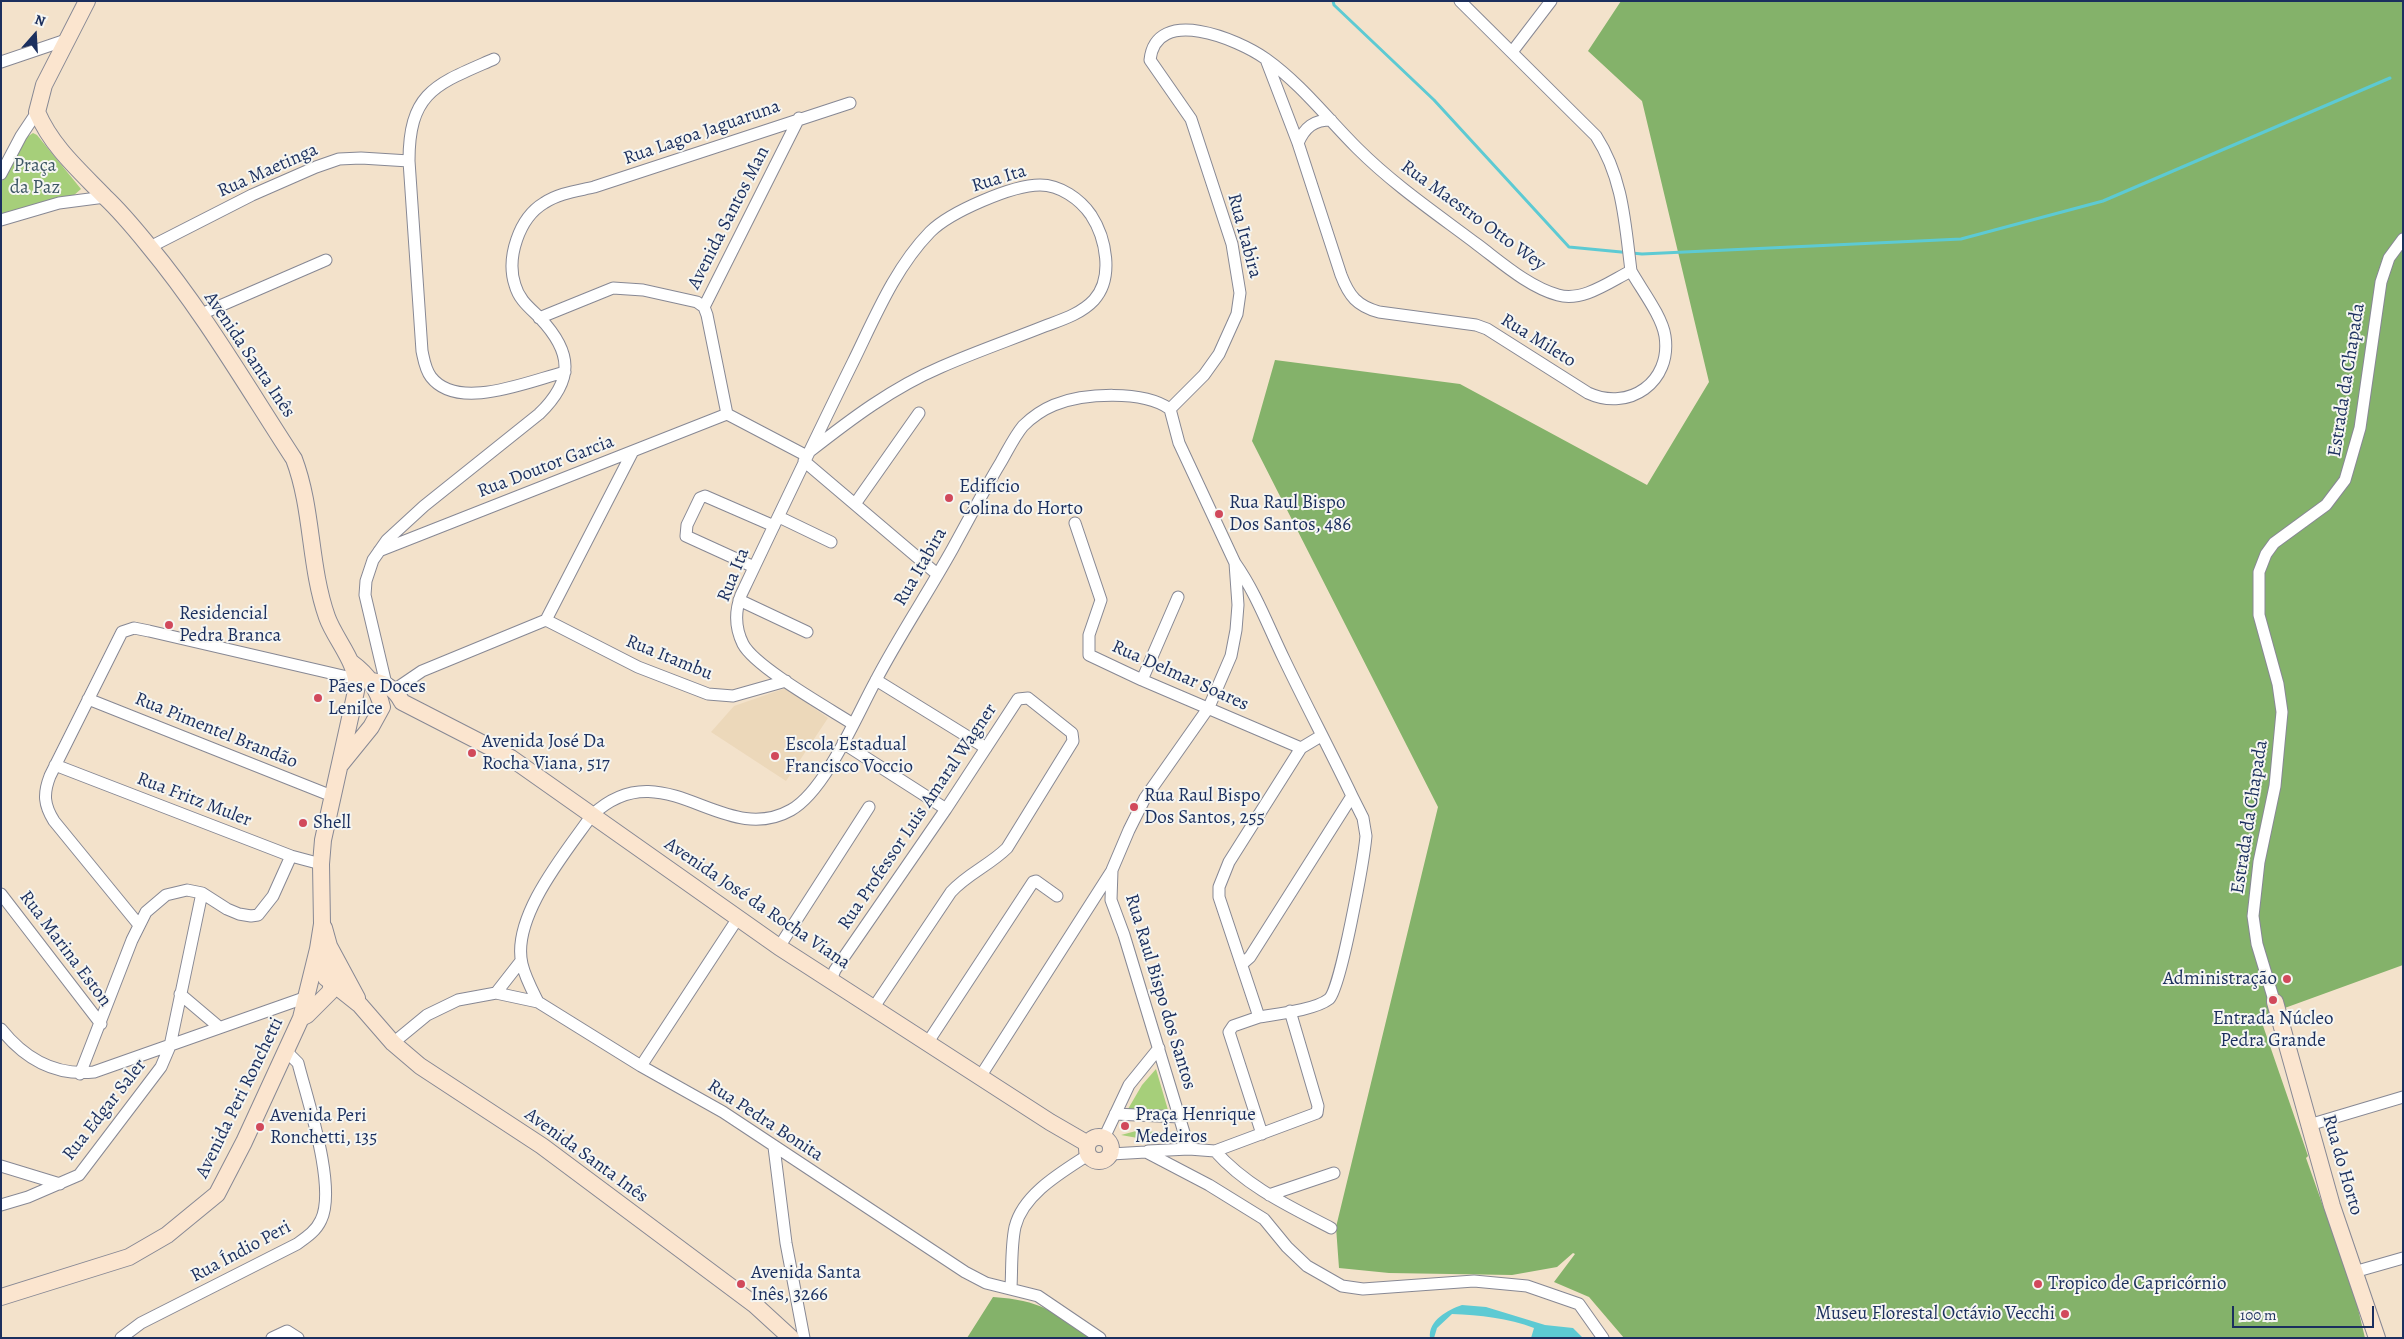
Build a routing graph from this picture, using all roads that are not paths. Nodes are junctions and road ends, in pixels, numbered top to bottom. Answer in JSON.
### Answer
{"nodes":[{"id":1,"x":87,"y":1,"type":"edge"},
{"id":2,"x":1460,"y":1,"type":"edge"},
{"id":3,"x":1552,"y":1,"type":"edge"},
{"id":4,"x":1169,"y":33,"type":"joint"},
{"id":5,"x":66,"y":40,"type":"junction"},
{"id":6,"x":1512,"y":52,"type":"junction"},
{"id":7,"x":494,"y":59,"type":"dead end"},
{"id":8,"x":1266,"y":59,"type":"junction"},
{"id":9,"x":1,"y":62,"type":"edge"},
{"id":10,"x":850,"y":103,"type":"dead end"},
{"id":11,"x":37,"y":112,"type":"junction"},
{"id":12,"x":799,"y":118,"type":"junction"},
{"id":13,"x":1331,"y":120,"type":"junction"},
{"id":14,"x":1298,"y":143,"type":"junction"},
{"id":15,"x":409,"y":161,"type":"junction"},
{"id":16,"x":1,"y":174,"type":"edge"},
{"id":17,"x":105,"y":197,"type":"junction"},
{"id":18,"x":1,"y":220,"type":"edge"},
{"id":19,"x":2403,"y":239,"type":"edge"},
{"id":20,"x":150,"y":247,"type":"junction"},
{"id":21,"x":326,"y":260,"type":"dead end"},
{"id":22,"x":1631,"y":271,"type":"junction"},
{"id":23,"x":704,"y":307,"type":"junction"},
{"id":24,"x":199,"y":314,"type":"junction"},
{"id":25,"x":539,"y":318,"type":"junction"},
{"id":26,"x":565,"y":372,"type":"junction"},
{"id":27,"x":1170,"y":409,"type":"junction"},
{"id":28,"x":919,"y":413,"type":"dead end"},
{"id":29,"x":727,"y":414,"type":"junction"},
{"id":30,"x":632,"y":453,"type":"junction"},
{"id":31,"x":807,"y":456,"type":"junction"},
{"id":32,"x":855,"y":504,"type":"junction"},
{"id":33,"x":776,"y":521,"type":"junction"},
{"id":34,"x":1075,"y":522,"type":"dead end"},
{"id":35,"x":831,"y":542,"type":"dead end"},
{"id":36,"x":377,"y":552,"type":"junction"},
{"id":37,"x":1235,"y":563,"type":"junction"},
{"id":38,"x":754,"y":567,"type":"junction"},
{"id":39,"x":937,"y":574,"type":"junction"},
{"id":40,"x":1178,"y":597,"type":"dead end"},
{"id":41,"x":739,"y":600,"type":"junction"},
{"id":42,"x":546,"y":620,"type":"junction"},
{"id":43,"x":807,"y":632,"type":"dead end"},
{"id":44,"x":362,"y":680,"type":"junction"},
{"id":45,"x":876,"y":680,"type":"junction"},
{"id":46,"x":1142,"y":680,"type":"junction"},
{"id":47,"x":786,"y":681,"type":"junction"},
{"id":48,"x":394,"y":692,"type":"junction"},
{"id":49,"x":88,"y":699,"type":"junction"},
{"id":50,"x":353,"y":706,"type":"junction"},
{"id":51,"x":1209,"y":707,"type":"junction"},
{"id":52,"x":380,"y":710,"type":"junction"},
{"id":53,"x":853,"y":724,"type":"junction"},
{"id":54,"x":1321,"y":736,"type":"junction"},
{"id":55,"x":843,"y":743,"type":"junction"},
{"id":56,"x":986,"y":748,"type":"junction"},
{"id":57,"x":1302,"y":748,"type":"junction"},
{"id":58,"x":341,"y":764,"type":"junction"},
{"id":59,"x":55,"y":765,"type":"junction"},
{"id":60,"x":332,"y":796,"type":"junction"},
{"id":61,"x":1352,"y":796,"type":"junction"},
{"id":62,"x":869,"y":807,"type":"dead end"},
{"id":63,"x":946,"y":809,"type":"junction"},
{"id":64,"x":592,"y":815,"type":"junction"},
{"id":65,"x":291,"y":856,"type":"junction"},
{"id":66,"x":321,"y":864,"type":"junction"},
{"id":67,"x":1112,"y":870,"type":"junction"},
{"id":68,"x":202,"y":893,"type":"junction"},
{"id":69,"x":1,"y":894,"type":"edge"},
{"id":70,"x":1057,"y":896,"type":"dead end"},
{"id":71,"x":738,"y":918,"type":"junction"},
{"id":72,"x":139,"y":925,"type":"junction"},
{"id":73,"x":324,"y":947,"type":"junction"},
{"id":74,"x":780,"y":947,"type":"junction"},
{"id":75,"x":521,"y":961,"type":"junction"},
{"id":76,"x":1242,"y":964,"type":"junction"},
{"id":77,"x":335,"y":979,"type":"junction"},
{"id":78,"x":831,"y":980,"type":"junction"},
{"id":79,"x":496,"y":993,"type":"junction"},
{"id":80,"x":180,"y":994,"type":"junction"},
{"id":81,"x":304,"y":998,"type":"junction"},
{"id":82,"x":2274,"y":999,"type":"joint"},
{"id":83,"x":538,"y":1002,"type":"junction"},
{"id":84,"x":874,"y":1007,"type":"junction"},
{"id":85,"x":1290,"y":1012,"type":"junction"},
{"id":86,"x":1259,"y":1017,"type":"junction"},
{"id":87,"x":301,"y":1018,"type":"junction"},
{"id":88,"x":101,"y":1024,"type":"junction"},
{"id":89,"x":219,"y":1027,"type":"junction"},
{"id":90,"x":1,"y":1029,"type":"edge"},
{"id":91,"x":928,"y":1042,"type":"junction"},
{"id":92,"x":393,"y":1043,"type":"junction"},
{"id":93,"x":170,"y":1046,"type":"junction"},
{"id":94,"x":1159,"y":1048,"type":"junction"},
{"id":95,"x":286,"y":1051,"type":"junction"},
{"id":96,"x":641,"y":1066,"type":"junction"},
{"id":97,"x":80,"y":1074,"type":"junction"},
{"id":98,"x":980,"y":1077,"type":"junction"},
{"id":99,"x":2403,"y":1097,"type":"edge"},
{"id":100,"x":1115,"y":1114,"type":"junction"},
{"id":101,"x":1180,"y":1117,"type":"junction"},
{"id":102,"x":2309,"y":1125,"type":"junction"},
{"id":103,"x":1262,"y":1134,"type":"junction"},
{"id":104,"x":1104,"y":1138,"type":"junction"},
{"id":105,"x":774,"y":1147,"type":"junction"},
{"id":106,"x":1088,"y":1149,"type":"junction"},
{"id":107,"x":1189,"y":1149,"type":"junction"},
{"id":108,"x":1215,"y":1151,"type":"junction"},
{"id":109,"x":1146,"y":1152,"type":"junction"},
{"id":110,"x":1111,"y":1154,"type":"junction"},
{"id":111,"x":1,"y":1166,"type":"edge"},
{"id":112,"x":1334,"y":1173,"type":"dead end"},
{"id":113,"x":60,"y":1184,"type":"junction"},
{"id":114,"x":1269,"y":1195,"type":"junction"},
{"id":115,"x":1,"y":1205,"type":"edge"},
{"id":116,"x":1331,"y":1228,"type":"dead end"},
{"id":117,"x":2403,"y":1258,"type":"edge"},
{"id":118,"x":2354,"y":1272,"type":"junction"},
{"id":119,"x":1011,"y":1288,"type":"junction"},
{"id":120,"x":1,"y":1297,"type":"edge"},
{"id":121,"x":121,"y":1338,"type":"edge"},
{"id":122,"x":272,"y":1338,"type":"edge"},
{"id":123,"x":298,"y":1338,"type":"edge"},
{"id":124,"x":791,"y":1338,"type":"edge"},
{"id":125,"x":804,"y":1338,"type":"edge"},
{"id":126,"x":1100,"y":1338,"type":"edge"},
{"id":127,"x":1603,"y":1338,"type":"edge"},
{"id":128,"x":2377,"y":1338,"type":"edge"}],
"edges":[{"from":1,"to":5,"type":"main road"},
{"from":2,"to":6,"type":"street"},
{"from":3,"to":6,"type":"street"},
{"from":4,"to":8,"type":"street","name":"Rua Maestro Otto Wey"},
{"from":4,"to":27,"type":"street","name":"Rua Itabira"},
{"from":5,"to":9,"type":"street"},
{"from":5,"to":11,"type":"main road"},
{"from":6,"to":22,"type":"street"},
{"from":7,"to":15,"type":"street"},
{"from":8,"to":13,"type":"street","name":"Rua Maestro Otto Wey"},
{"from":8,"to":14,"type":"street","name":"Rua Mileto"},
{"from":10,"to":12,"type":"street","name":"Rua Lagoa Jaguaruna"},
{"from":11,"to":16,"type":"street"},
{"from":11,"to":17,"type":"main road","name":"Avenida Santa Inês"},
{"from":12,"to":23,"type":"street","name":"Avenida Santos Man"},
{"from":12,"to":25,"type":"street","name":"Rua Lagoa Jaguaruna"},
{"from":13,"to":14,"type":"street"},
{"from":13,"to":22,"type":"street","name":"Rua Maestro Otto Wey"},
{"from":14,"to":22,"type":"street","name":"Rua Mileto"},
{"from":15,"to":20,"type":"street","name":"Rua Maetinga"},
{"from":15,"to":26,"type":"street"},
{"from":17,"to":18,"type":"street"},
{"from":17,"to":20,"type":"main road","name":"Avenida Santa Inês"},
{"from":19,"to":82,"type":"street","name":"Estrada da Chapada"},
{"from":20,"to":24,"type":"main road","name":"Avenida Santa Inês"},
{"from":21,"to":24,"type":"street"},
{"from":23,"to":25,"type":"street"},
{"from":23,"to":29,"type":"street"},
{"from":24,"to":44,"type":"main road","name":"Avenida Santa Inês"},
{"from":25,"to":26,"type":"street","name":"Rua Lagoa Jaguaruna"},
{"from":26,"to":36,"type":"street"},
{"from":27,"to":37,"type":"street","name":"Rua Raul Bispo dos Santos"},
{"from":27,"to":39,"type":"street","name":"Rua Itabira"},
{"from":28,"to":32,"type":"street"},
{"from":29,"to":30,"type":"street","name":"Rua Doutor Garcia"},
{"from":29,"to":31,"type":"street"},
{"from":30,"to":36,"type":"street","name":"Rua Doutor Garcia"},
{"from":30,"to":42,"type":"street"},
{"from":31,"to":31,"type":"street","name":"Rua Ita"},
{"from":31,"to":32,"type":"street"},
{"from":31,"to":33,"type":"street","name":"Rua Ita"},
{"from":32,"to":39,"type":"street"},
{"from":33,"to":35,"type":"street"},
{"from":33,"to":38,"type":"street","name":"Rua Ita"},
{"from":33,"to":38,"type":"street"},
{"from":34,"to":46,"type":"street","name":"Rua Delmar Soares"},
{"from":36,"to":48,"type":"street"},
{"from":37,"to":51,"type":"street","name":"Rua Raul Bispo dos Santos"},
{"from":37,"to":54,"type":"street"},
{"from":38,"to":41,"type":"street","name":"Rua Ita"},
{"from":39,"to":45,"type":"street","name":"Rua Itabira"},
{"from":40,"to":46,"type":"street"},
{"from":41,"to":43,"type":"street"},
{"from":41,"to":47,"type":"street","name":"Rua Ita"},
{"from":42,"to":47,"type":"street","name":"Rua Itambu"},
{"from":42,"to":48,"type":"street"},
{"from":44,"to":48,"type":"main road","name":"Avenida José da Rocha Viana"},
{"from":44,"to":49,"type":"street"},
{"from":44,"to":50,"type":"main road"},
{"from":44,"to":52,"type":"main road","name":"Avenida Santa Inês"},
{"from":45,"to":53,"type":"street","name":"Rua Itabira"},
{"from":45,"to":56,"type":"street"},
{"from":46,"to":51,"type":"street","name":"Rua Delmar Soares"},
{"from":47,"to":53,"type":"street","name":"Rua Ita"},
{"from":48,"to":52,"type":"main road"},
{"from":48,"to":64,"type":"main road","name":"Avenida José da Rocha Viana"},
{"from":49,"to":59,"type":"street"},
{"from":49,"to":60,"type":"street","name":"Rua Pimentel Brandão"},
{"from":50,"to":52,"type":"main road"},
{"from":50,"to":58,"type":"main road"},
{"from":51,"to":57,"type":"street","name":"Rua Delmar Soares"},
{"from":51,"to":67,"type":"street","name":"Rua Raul Bispo dos Santos"},
{"from":52,"to":58,"type":"main road"},
{"from":53,"to":55,"type":"street","name":"Rua Itabira"},
{"from":54,"to":57,"type":"street"},
{"from":54,"to":61,"type":"street"},
{"from":55,"to":63,"type":"street"},
{"from":55,"to":64,"type":"street","name":"Rua Itabira"},
{"from":56,"to":63,"type":"street","name":"Rua Professor Luis Amaral Wagner"},
{"from":56,"to":84,"type":"street","name":"Rua Professor Luis Amaral Wagner"},
{"from":57,"to":76,"type":"street"},
{"from":58,"to":60,"type":"main road"},
{"from":59,"to":65,"type":"street","name":"Rua Fritz Muler"},
{"from":59,"to":72,"type":"street"},
{"from":60,"to":66,"type":"main road"},
{"from":61,"to":76,"type":"street"},
{"from":61,"to":85,"type":"street"},
{"from":62,"to":74,"type":"street"},
{"from":63,"to":78,"type":"street","name":"Rua Professor Luis Amaral Wagner"},
{"from":64,"to":71,"type":"main road","name":"Avenida José da Rocha Viana"},
{"from":64,"to":75,"type":"street","name":"Rua Itabira"},
{"from":65,"to":66,"type":"street","name":"Rua Fritz Muler"},
{"from":65,"to":68,"type":"street"},
{"from":66,"to":73,"type":"main road"},
{"from":67,"to":94,"type":"street","name":"Rua Raul Bispo dos Santos"},
{"from":67,"to":98,"type":"street"},
{"from":68,"to":72,"type":"street"},
{"from":68,"to":80,"type":"street","name":"Rua Edgar Saler"},
{"from":69,"to":88,"type":"street","name":"Rua Marina Eston"},
{"from":70,"to":91,"type":"street"},
{"from":71,"to":74,"type":"main road","name":"Avenida José da Rocha Viana"},
{"from":71,"to":96,"type":"street"},
{"from":72,"to":88,"type":"street"},
{"from":73,"to":77,"type":"main road"},
{"from":73,"to":81,"type":"main road"},
{"from":74,"to":78,"type":"main road","name":"Avenida José da Rocha Viana"},
{"from":75,"to":79,"type":"street"},
{"from":75,"to":83,"type":"street"},
{"from":76,"to":86,"type":"street"},
{"from":77,"to":81,"type":"main road"},
{"from":77,"to":87,"type":"main road"},
{"from":77,"to":92,"type":"main road","name":"Avenida Santa Inês"},
{"from":78,"to":84,"type":"main road","name":"Avenida José da Rocha Viana"},
{"from":79,"to":83,"type":"street","name":"Rua Pedra Bonita"},
{"from":79,"to":92,"type":"street"},
{"from":80,"to":89,"type":"street"},
{"from":80,"to":93,"type":"street","name":"Rua Edgar Saler"},
{"from":81,"to":87,"type":"main road"},
{"from":81,"to":89,"type":"street"},
{"from":82,"to":102,"type":"main road","name":"Rua do Horto"},
{"from":83,"to":96,"type":"street","name":"Rua Pedra Bonita"},
{"from":84,"to":91,"type":"main road","name":"Avenida José da Rocha Viana"},
{"from":85,"to":86,"type":"street"},
{"from":85,"to":103,"type":"street"},
{"from":86,"to":103,"type":"street"},
{"from":87,"to":95,"type":"main road","name":"Avenida Peri Ronchetti"},
{"from":88,"to":97,"type":"street"},
{"from":89,"to":93,"type":"street"},
{"from":90,"to":97,"type":"street"},
{"from":91,"to":98,"type":"main road","name":"Avenida José da Rocha Viana"},
{"from":92,"to":124,"type":"main road","name":"Avenida Santa Inês"},
{"from":93,"to":97,"type":"street"},
{"from":93,"to":113,"type":"street","name":"Rua Edgar Saler"},
{"from":94,"to":100,"type":"street"},
{"from":94,"to":101,"type":"street","name":"Rua Raul Bispo dos Santos"},
{"from":95,"to":120,"type":"main road","name":"Avenida Peri Ronchetti"},
{"from":95,"to":121,"type":"street","name":"Rua Índio Peri"},
{"from":96,"to":105,"type":"street","name":"Rua Pedra Bonita"},
{"from":98,"to":106,"type":"main road","name":"Avenida José da Rocha Viana"},
{"from":99,"to":102,"type":"street"},
{"from":100,"to":101,"type":"street"},
{"from":100,"to":104,"type":"street"},
{"from":101,"to":107,"type":"street","name":"Rua Raul Bispo dos Santos"},
{"from":102,"to":118,"type":"main road","name":"Rua do Horto"},
{"from":103,"to":108,"type":"street"},
{"from":104,"to":106,"type":"main road"},
{"from":104,"to":110,"type":"main road"},
{"from":105,"to":119,"type":"street","name":"Rua Pedra Bonita"},
{"from":105,"to":125,"type":"street"},
{"from":106,"to":110,"type":"main road"},
{"from":106,"to":119,"type":"street"},
{"from":107,"to":108,"type":"street"},
{"from":107,"to":109,"type":"street"},
{"from":108,"to":114,"type":"street"},
{"from":109,"to":110,"type":"street"},
{"from":109,"to":127,"type":"street"},
{"from":111,"to":113,"type":"street"},
{"from":112,"to":114,"type":"street"},
{"from":113,"to":115,"type":"street","name":"Rua Edgar Saler"},
{"from":114,"to":116,"type":"street"},
{"from":117,"to":118,"type":"street"},
{"from":118,"to":128,"type":"main road","name":"Rua do Horto"},
{"from":119,"to":126,"type":"street","name":"Rua Pedra Bonita"},
{"from":122,"to":123,"type":"street"}]}
